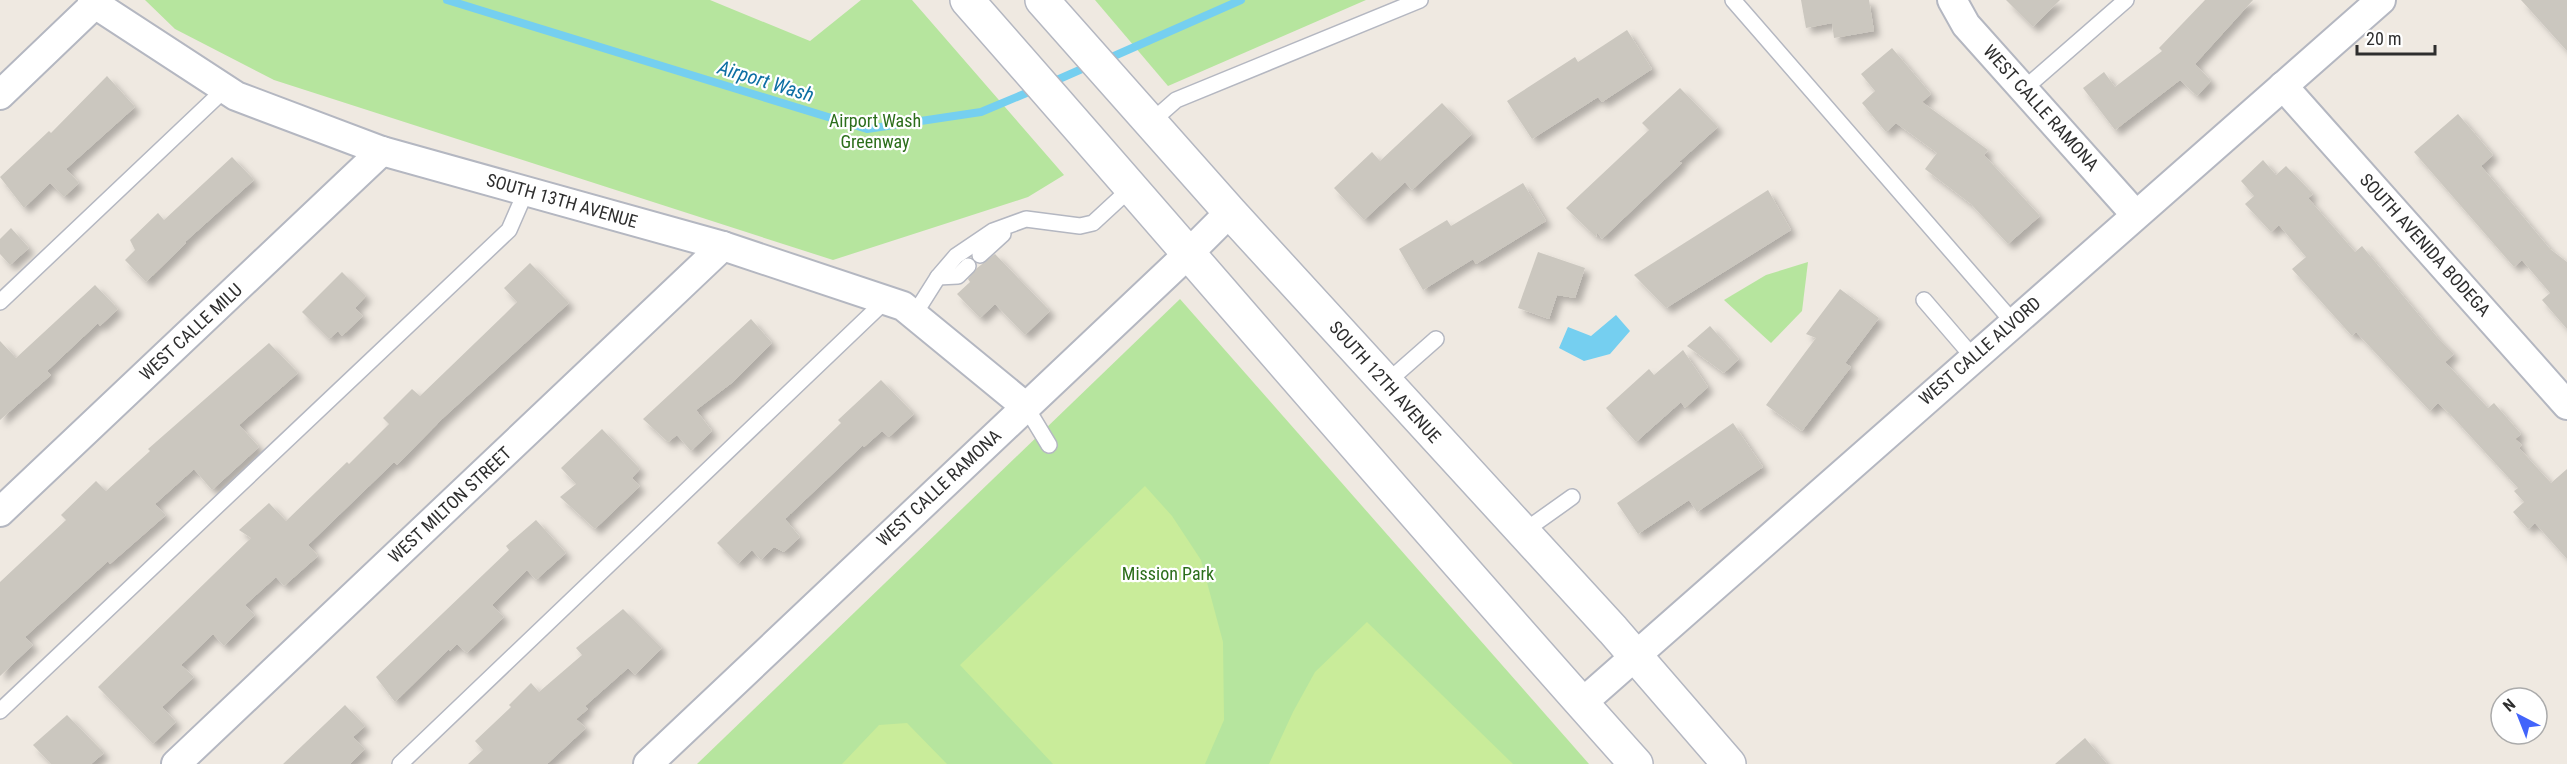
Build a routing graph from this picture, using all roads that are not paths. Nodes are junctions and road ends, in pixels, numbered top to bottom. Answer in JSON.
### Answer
{"nodes":[{"id":1,"x":967,"y":0,"type":"edge"},
{"id":2,"x":1420,"y":0,"type":"edge"},
{"id":3,"x":1733,"y":0,"type":"edge"},
{"id":4,"x":1952,"y":0,"type":"edge"},
{"id":5,"x":2126,"y":0,"type":"edge"},
{"id":6,"x":2381,"y":0,"type":"edge"},
{"id":7,"x":94,"y":2,"type":"edge"},
{"id":8,"x":1052,"y":11,"type":"edge"},
{"id":9,"x":2283,"y":86,"type":"junction"},
{"id":10,"x":225,"y":89,"type":"junction"},
{"id":11,"x":2024,"y":89,"type":"junction"},
{"id":12,"x":0,"y":94,"type":"edge"},
{"id":13,"x":1141,"y":111,"type":"junction"},
{"id":14,"x":382,"y":151,"type":"junction"},
{"id":15,"x":1132,"y":187,"type":"junction"},
{"id":16,"x":526,"y":191,"type":"junction"},
{"id":17,"x":1230,"y":212,"type":"junction"},
{"id":18,"x":2135,"y":214,"type":"junction"},
{"id":19,"x":1014,"y":224,"type":"junction"},
{"id":20,"x":723,"y":246,"type":"junction"},
{"id":21,"x":1188,"y":254,"type":"junction"},
{"id":22,"x":980,"y":255,"type":"dead end"},
{"id":23,"x":968,"y":266,"type":"dead end"},
{"id":24,"x":938,"y":277,"type":"junction"},
{"id":25,"x":886,"y":300,"type":"junction"},
{"id":26,"x":1924,"y":300,"type":"dead end"},
{"id":27,"x":0,"y":302,"type":"edge"},
{"id":28,"x":914,"y":315,"type":"junction"},
{"id":29,"x":2013,"y":322,"type":"junction"},
{"id":30,"x":1436,"y":339,"type":"dead end"},
{"id":31,"x":1973,"y":357,"type":"junction"},
{"id":32,"x":1386,"y":383,"type":"junction"},
{"id":33,"x":2567,"y":405,"type":"edge"},
{"id":34,"x":1026,"y":407,"type":"junction"},
{"id":35,"x":1049,"y":445,"type":"dead end"},
{"id":36,"x":1572,"y":497,"type":"dead end"},
{"id":37,"x":0,"y":512,"type":"edge"},
{"id":38,"x":1523,"y":532,"type":"junction"},
{"id":39,"x":1634,"y":655,"type":"junction"},
{"id":40,"x":1581,"y":703,"type":"junction"},
{"id":41,"x":0,"y":711,"type":"edge"},
{"id":42,"x":176,"y":764,"type":"edge"},
{"id":43,"x":400,"y":764,"type":"edge"},
{"id":44,"x":648,"y":764,"type":"edge"},
{"id":45,"x":1636,"y":764,"type":"edge"},
{"id":46,"x":1729,"y":764,"type":"edge"}],
"edges":[{"from":1,"to":15,"type":"main road"},
{"from":2,"to":13,"type":"lane"},
{"from":3,"to":29,"type":"lane"},
{"from":4,"to":11,"type":"street","name":"WEST CALLE RAMONA"},
{"from":5,"to":11,"type":"lane"},
{"from":6,"to":9,"type":"street","name":"WEST CALLE ALVORD"},
{"from":7,"to":10,"type":"street","name":"SOUTH 13TH AVENUE"},
{"from":7,"to":12,"type":"street"},
{"from":8,"to":13,"type":"main road","name":"SOUTH 12TH AVENUE"},
{"from":9,"to":18,"type":"street","name":"WEST CALLE ALVORD"},
{"from":9,"to":33,"type":"street","name":"SOUTH AVENIDA BODEGA"},
{"from":10,"to":14,"type":"street","name":"SOUTH 13TH AVENUE"},
{"from":10,"to":27,"type":"lane"},
{"from":11,"to":18,"type":"street","name":"WEST CALLE RAMONA"},
{"from":13,"to":17,"type":"main road","name":"SOUTH 12TH AVENUE"},
{"from":14,"to":16,"type":"street","name":"SOUTH 13TH AVENUE"},
{"from":14,"to":37,"type":"street","name":"WEST CALLE MILU"},
{"from":15,"to":19,"type":"lane"},
{"from":15,"to":21,"type":"main road"},
{"from":16,"to":20,"type":"street","name":"SOUTH 13TH AVENUE"},
{"from":16,"to":41,"type":"lane"},
{"from":17,"to":21,"type":"street","name":"WEST CALLE RAMONA"},
{"from":17,"to":32,"type":"main road","name":"SOUTH 12TH AVENUE"},
{"from":18,"to":29,"type":"street","name":"WEST CALLE ALVORD"},
{"from":19,"to":22,"type":"lane"},
{"from":19,"to":24,"type":"lane"},
{"from":20,"to":25,"type":"street","name":"SOUTH 13TH AVENUE"},
{"from":20,"to":42,"type":"street","name":"WEST MILTON STREET"},
{"from":21,"to":34,"type":"street","name":"WEST CALLE RAMONA"},
{"from":21,"to":40,"type":"main road"},
{"from":23,"to":24,"type":"lane"},
{"from":24,"to":28,"type":"lane"},
{"from":25,"to":28,"type":"street","name":"SOUTH 13TH AVENUE"},
{"from":25,"to":43,"type":"lane"},
{"from":26,"to":31,"type":"lane"},
{"from":28,"to":34,"type":"street","name":"SOUTH 13TH AVENUE"},
{"from":29,"to":31,"type":"street","name":"WEST CALLE ALVORD"},
{"from":30,"to":32,"type":"lane"},
{"from":31,"to":39,"type":"street","name":"WEST CALLE ALVORD"},
{"from":32,"to":38,"type":"main road","name":"SOUTH 12TH AVENUE"},
{"from":34,"to":35,"type":"lane"},
{"from":34,"to":44,"type":"street","name":"WEST CALLE RAMONA"},
{"from":36,"to":38,"type":"lane"},
{"from":38,"to":39,"type":"main road","name":"SOUTH 12TH AVENUE"},
{"from":39,"to":40,"type":"street","name":"WEST CALLE ALVORD"},
{"from":39,"to":46,"type":"main road","name":"SOUTH 12TH AVENUE"},
{"from":40,"to":45,"type":"main road"}]}
